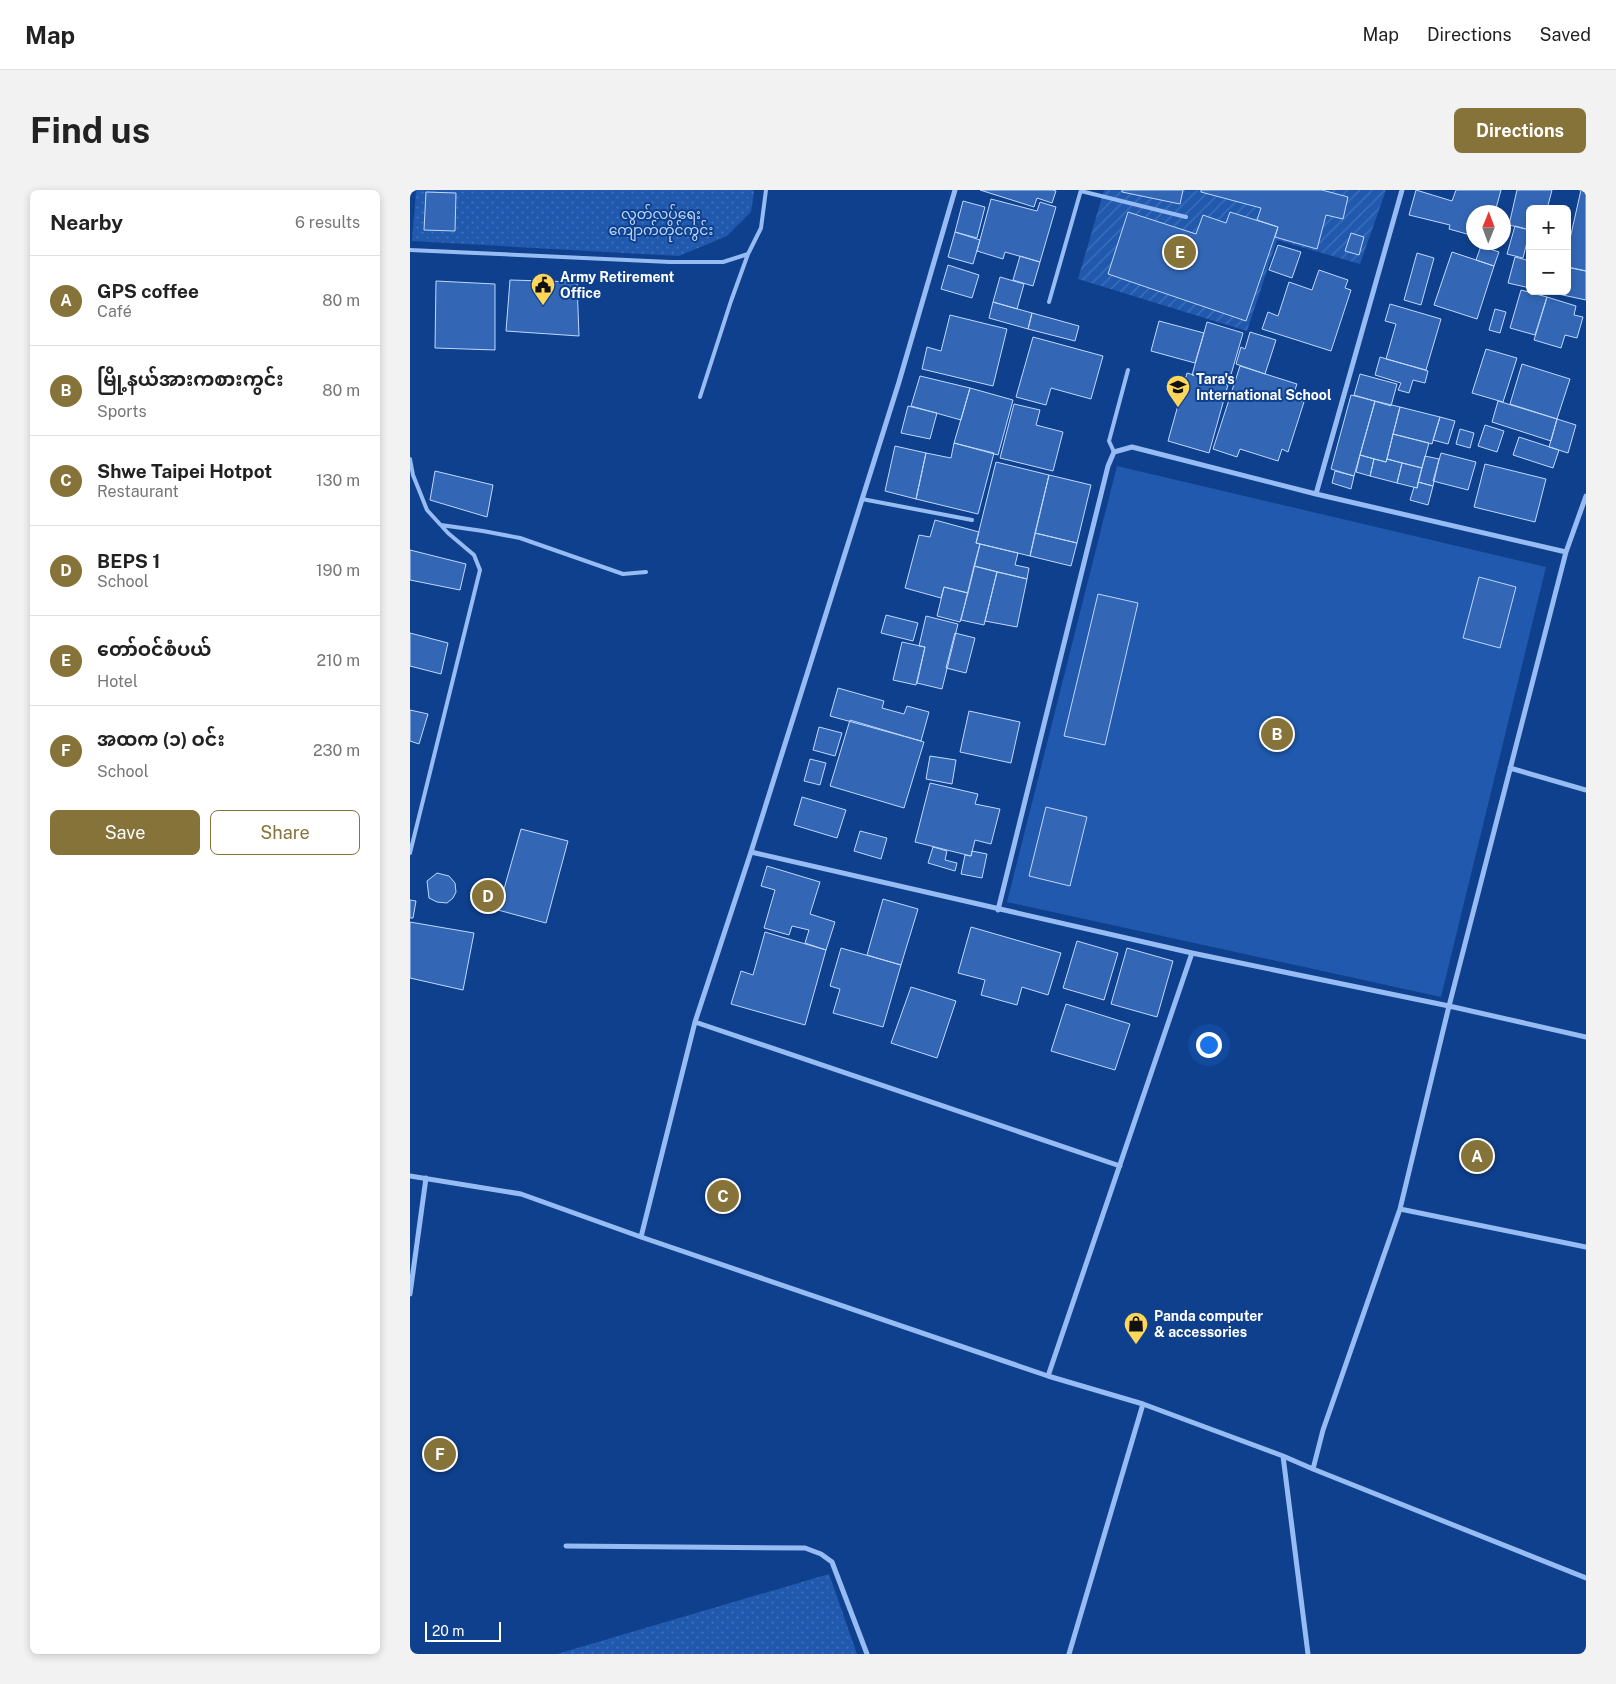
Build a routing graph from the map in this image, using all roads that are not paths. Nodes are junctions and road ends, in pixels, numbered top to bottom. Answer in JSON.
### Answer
{"nodes":[{"id":1,"x":766,"y":190,"type":"edge"},
{"id":2,"x":955,"y":190,"type":"edge"},
{"id":3,"x":1081,"y":190,"type":"edge"},
{"id":4,"x":1402,"y":190,"type":"edge"},
{"id":5,"x":1186,"y":217,"type":"dead end"},
{"id":6,"x":410,"y":250,"type":"edge"},
{"id":7,"x":748,"y":254,"type":"junction"},
{"id":8,"x":1049,"y":302,"type":"dead end"},
{"id":9,"x":1128,"y":370,"type":"dead end"},
{"id":10,"x":700,"y":397,"type":"dead end"},
{"id":11,"x":1114,"y":452,"type":"junction"},
{"id":12,"x":410,"y":459,"type":"edge"},
{"id":13,"x":1316,"y":494,"type":"junction"},
{"id":14,"x":1586,"y":496,"type":"edge"},
{"id":15,"x":862,"y":499,"type":"junction"},
{"id":16,"x":972,"y":520,"type":"dead end"},
{"id":17,"x":441,"y":525,"type":"junction"},
{"id":18,"x":1566,"y":552,"type":"junction"},
{"id":19,"x":646,"y":572,"type":"dead end"},
{"id":20,"x":1510,"y":768,"type":"junction"},
{"id":21,"x":1586,"y":790,"type":"edge"},
{"id":22,"x":751,"y":852,"type":"junction"},
{"id":23,"x":410,"y":853,"type":"edge"},
{"id":24,"x":998,"y":910,"type":"junction"},
{"id":25,"x":1192,"y":953,"type":"junction"},
{"id":26,"x":1449,"y":1006,"type":"junction"},
{"id":27,"x":695,"y":1022,"type":"junction"},
{"id":28,"x":1586,"y":1037,"type":"edge"},
{"id":29,"x":1120,"y":1166,"type":"junction"},
{"id":30,"x":410,"y":1176,"type":"edge"},
{"id":31,"x":426,"y":1178,"type":"junction"},
{"id":32,"x":1400,"y":1209,"type":"junction"},
{"id":33,"x":641,"y":1237,"type":"junction"},
{"id":34,"x":1586,"y":1247,"type":"edge"},
{"id":35,"x":410,"y":1294,"type":"edge"},
{"id":36,"x":1048,"y":1376,"type":"junction"},
{"id":37,"x":1142,"y":1404,"type":"junction"},
{"id":38,"x":1283,"y":1456,"type":"junction"},
{"id":39,"x":1313,"y":1469,"type":"junction"},
{"id":40,"x":566,"y":1546,"type":"dead end"},
{"id":41,"x":1586,"y":1578,"type":"edge"},
{"id":42,"x":867,"y":1654,"type":"edge"},
{"id":43,"x":1069,"y":1654,"type":"edge"},
{"id":44,"x":1308,"y":1654,"type":"edge"}],
"edges":[{"from":1,"to":7,"type":"lane"},
{"from":2,"to":15,"type":"street"},
{"from":3,"to":5,"type":"lane"},
{"from":3,"to":8,"type":"lane"},
{"from":4,"to":13,"type":"street"},
{"from":6,"to":7,"type":"lane"},
{"from":7,"to":10,"type":"lane"},
{"from":9,"to":11,"type":"lane"},
{"from":11,"to":13,"type":"street"},
{"from":11,"to":24,"type":"street"},
{"from":12,"to":17,"type":"lane"},
{"from":13,"to":18,"type":"street"},
{"from":14,"to":18,"type":"street"},
{"from":15,"to":16,"type":"lane"},
{"from":15,"to":22,"type":"street"},
{"from":17,"to":19,"type":"lane"},
{"from":17,"to":23,"type":"lane"},
{"from":18,"to":20,"type":"street"},
{"from":20,"to":21,"type":"street"},
{"from":20,"to":26,"type":"street"},
{"from":22,"to":24,"type":"street"},
{"from":22,"to":27,"type":"street"},
{"from":24,"to":25,"type":"street"},
{"from":25,"to":26,"type":"street"},
{"from":25,"to":29,"type":"street"},
{"from":26,"to":28,"type":"street"},
{"from":26,"to":32,"type":"street"},
{"from":27,"to":29,"type":"street"},
{"from":27,"to":33,"type":"street"},
{"from":29,"to":36,"type":"street"},
{"from":30,"to":31,"type":"street"},
{"from":31,"to":33,"type":"street"},
{"from":31,"to":35,"type":"street"},
{"from":32,"to":34,"type":"street"},
{"from":32,"to":39,"type":"street"},
{"from":33,"to":36,"type":"street"},
{"from":36,"to":37,"type":"street"},
{"from":37,"to":38,"type":"street"},
{"from":37,"to":43,"type":"street"},
{"from":38,"to":39,"type":"street"},
{"from":38,"to":44,"type":"street"},
{"from":39,"to":41,"type":"street"},
{"from":40,"to":42,"type":"street"}]}
